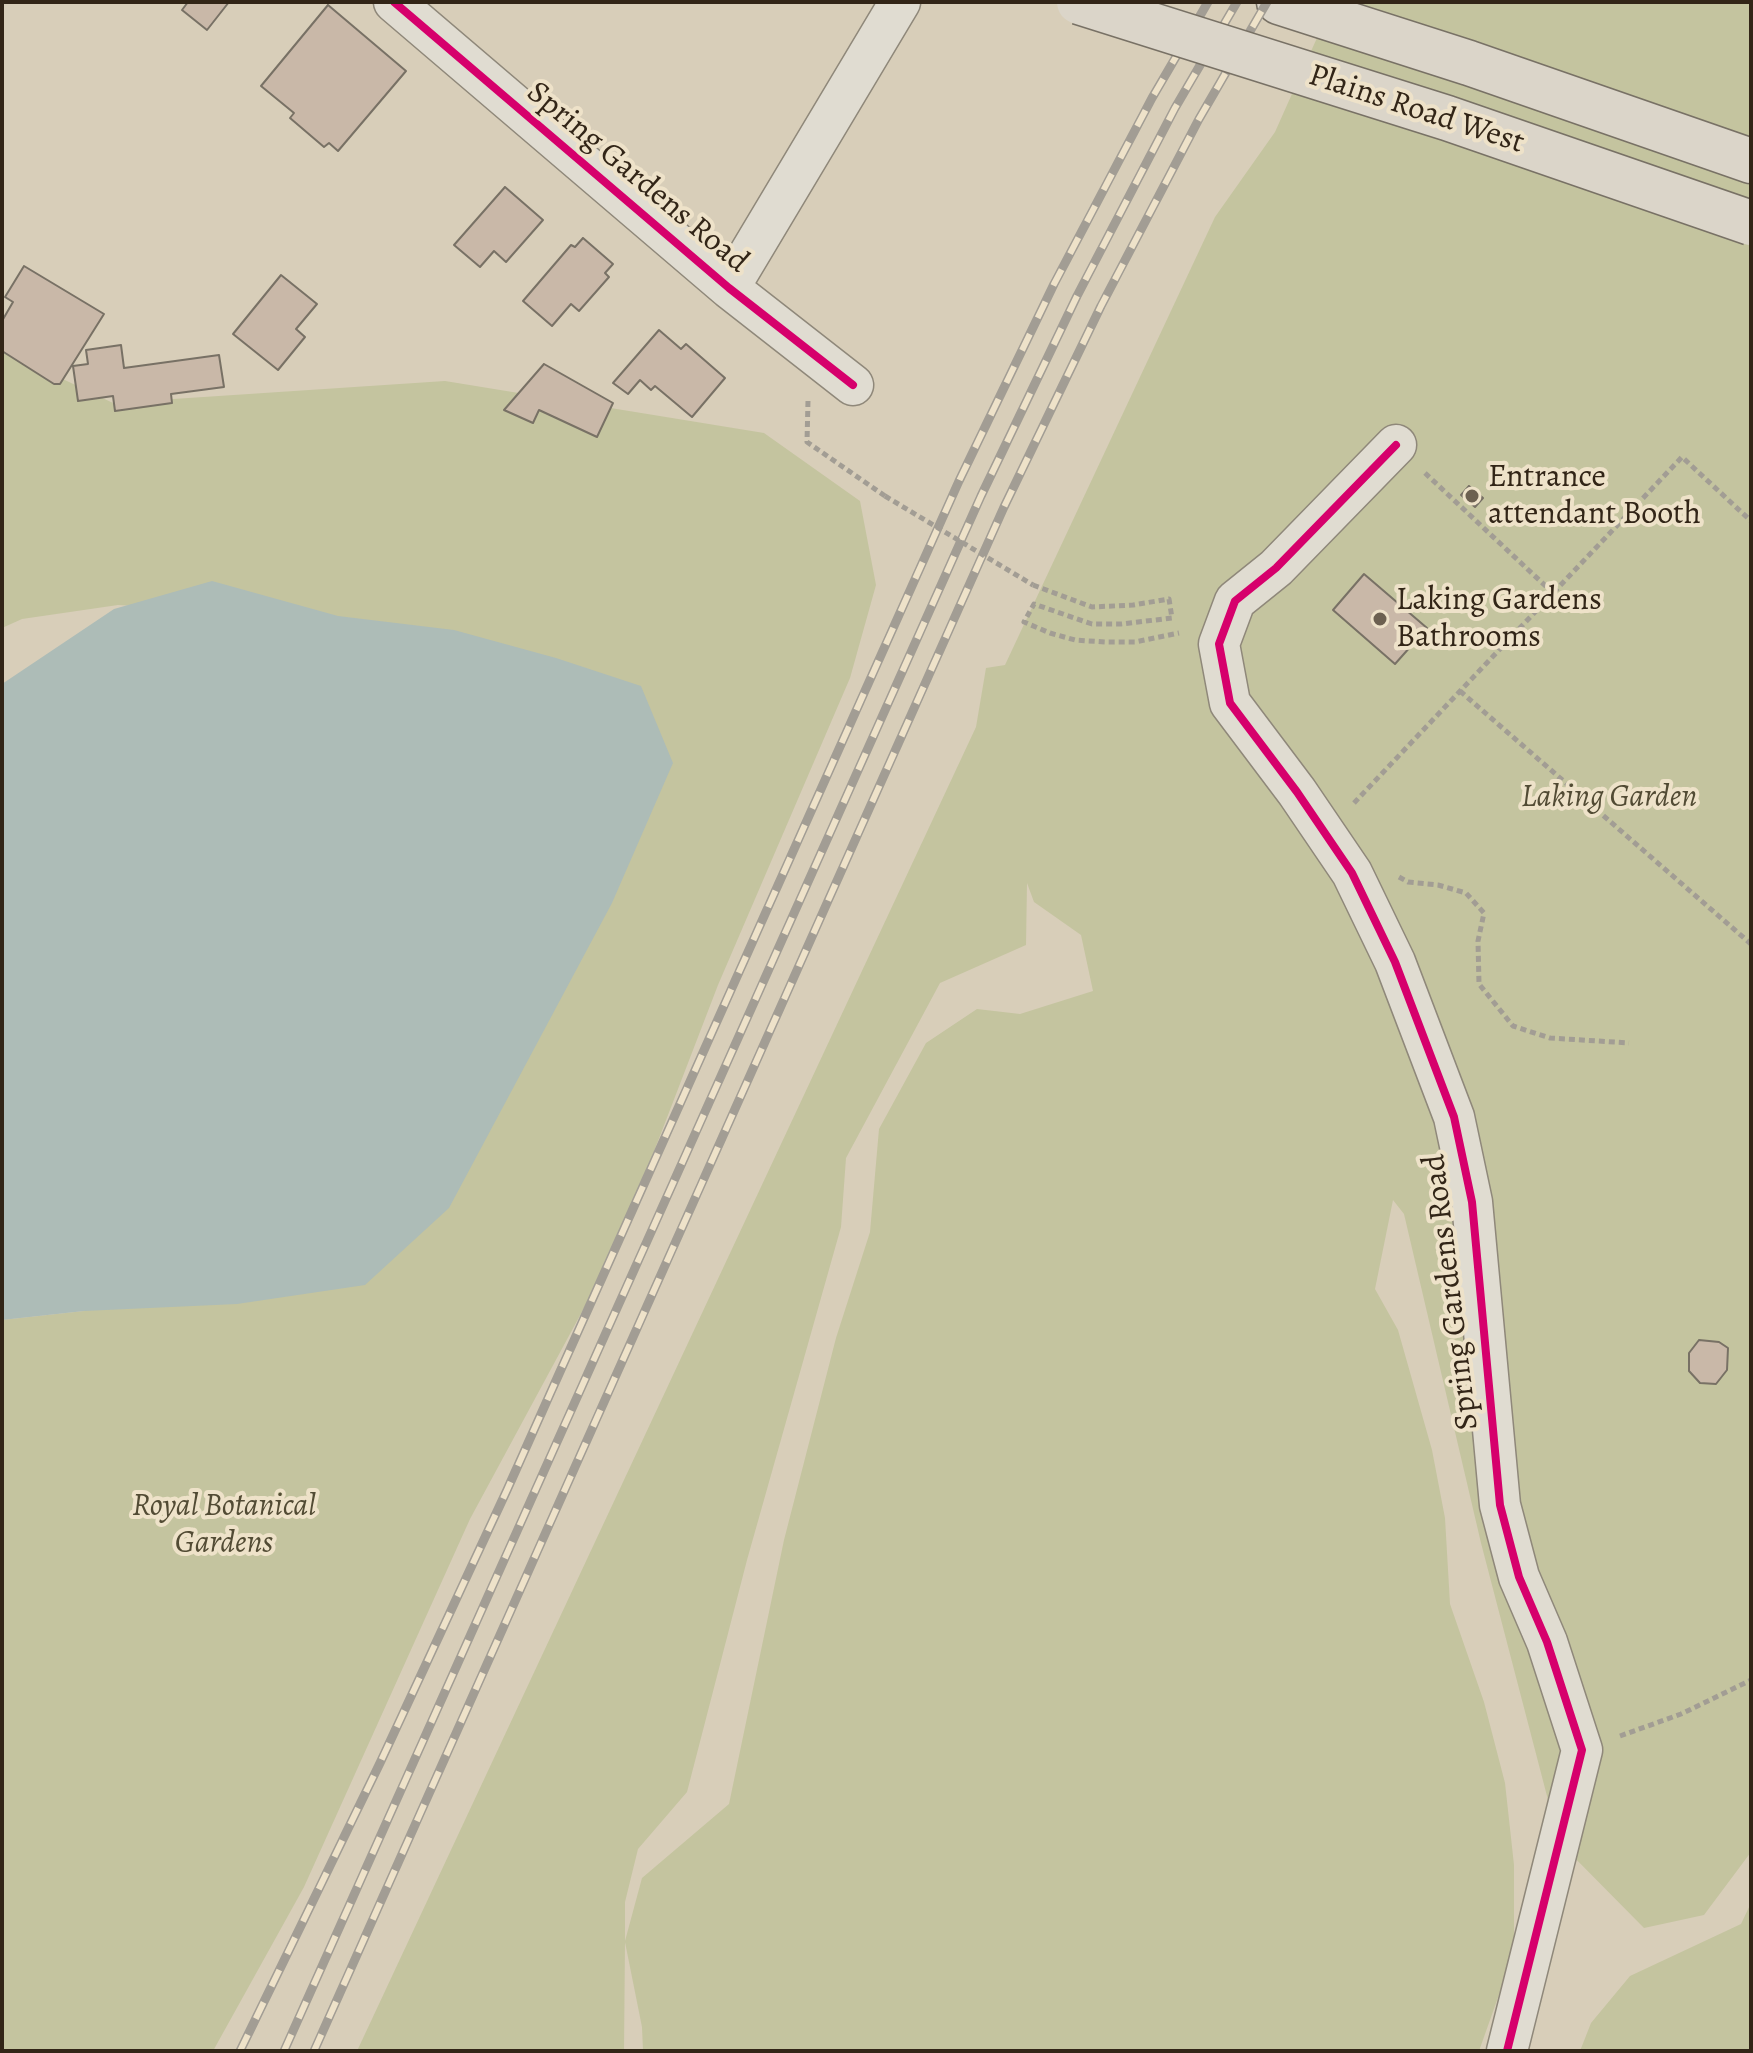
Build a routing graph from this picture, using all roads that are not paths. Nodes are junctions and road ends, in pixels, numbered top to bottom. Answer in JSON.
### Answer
{"nodes":[{"id":1,"x":394,"y":2,"type":"edge"},
{"id":2,"x":900,"y":2,"type":"edge"},
{"id":3,"x":1079,"y":2,"type":"edge"},
{"id":4,"x":1279,"y":2,"type":"edge"},
{"id":5,"x":1751,"y":161,"type":"edge"},
{"id":6,"x":1751,"y":223,"type":"edge"},
{"id":7,"x":729,"y":288,"type":"junction"},
{"id":8,"x":853,"y":385,"type":"dead end"},
{"id":9,"x":1396,"y":445,"type":"road end"},
{"id":10,"x":1507,"y":2051,"type":"edge"}],
"edges":[{"from":1,"to":7,"type":"street","name":"Spring Gardens Road"},
{"from":2,"to":7,"type":"street"},
{"from":3,"to":6,"type":"main road","name":"Plains Road West","bridge":true},
{"from":4,"to":5,"type":"main road","name":"Plains Road West"},
{"from":7,"to":8,"type":"street","name":"Spring Gardens Road"},
{"from":9,"to":10,"type":"street","name":"Spring Gardens Road"}]}
